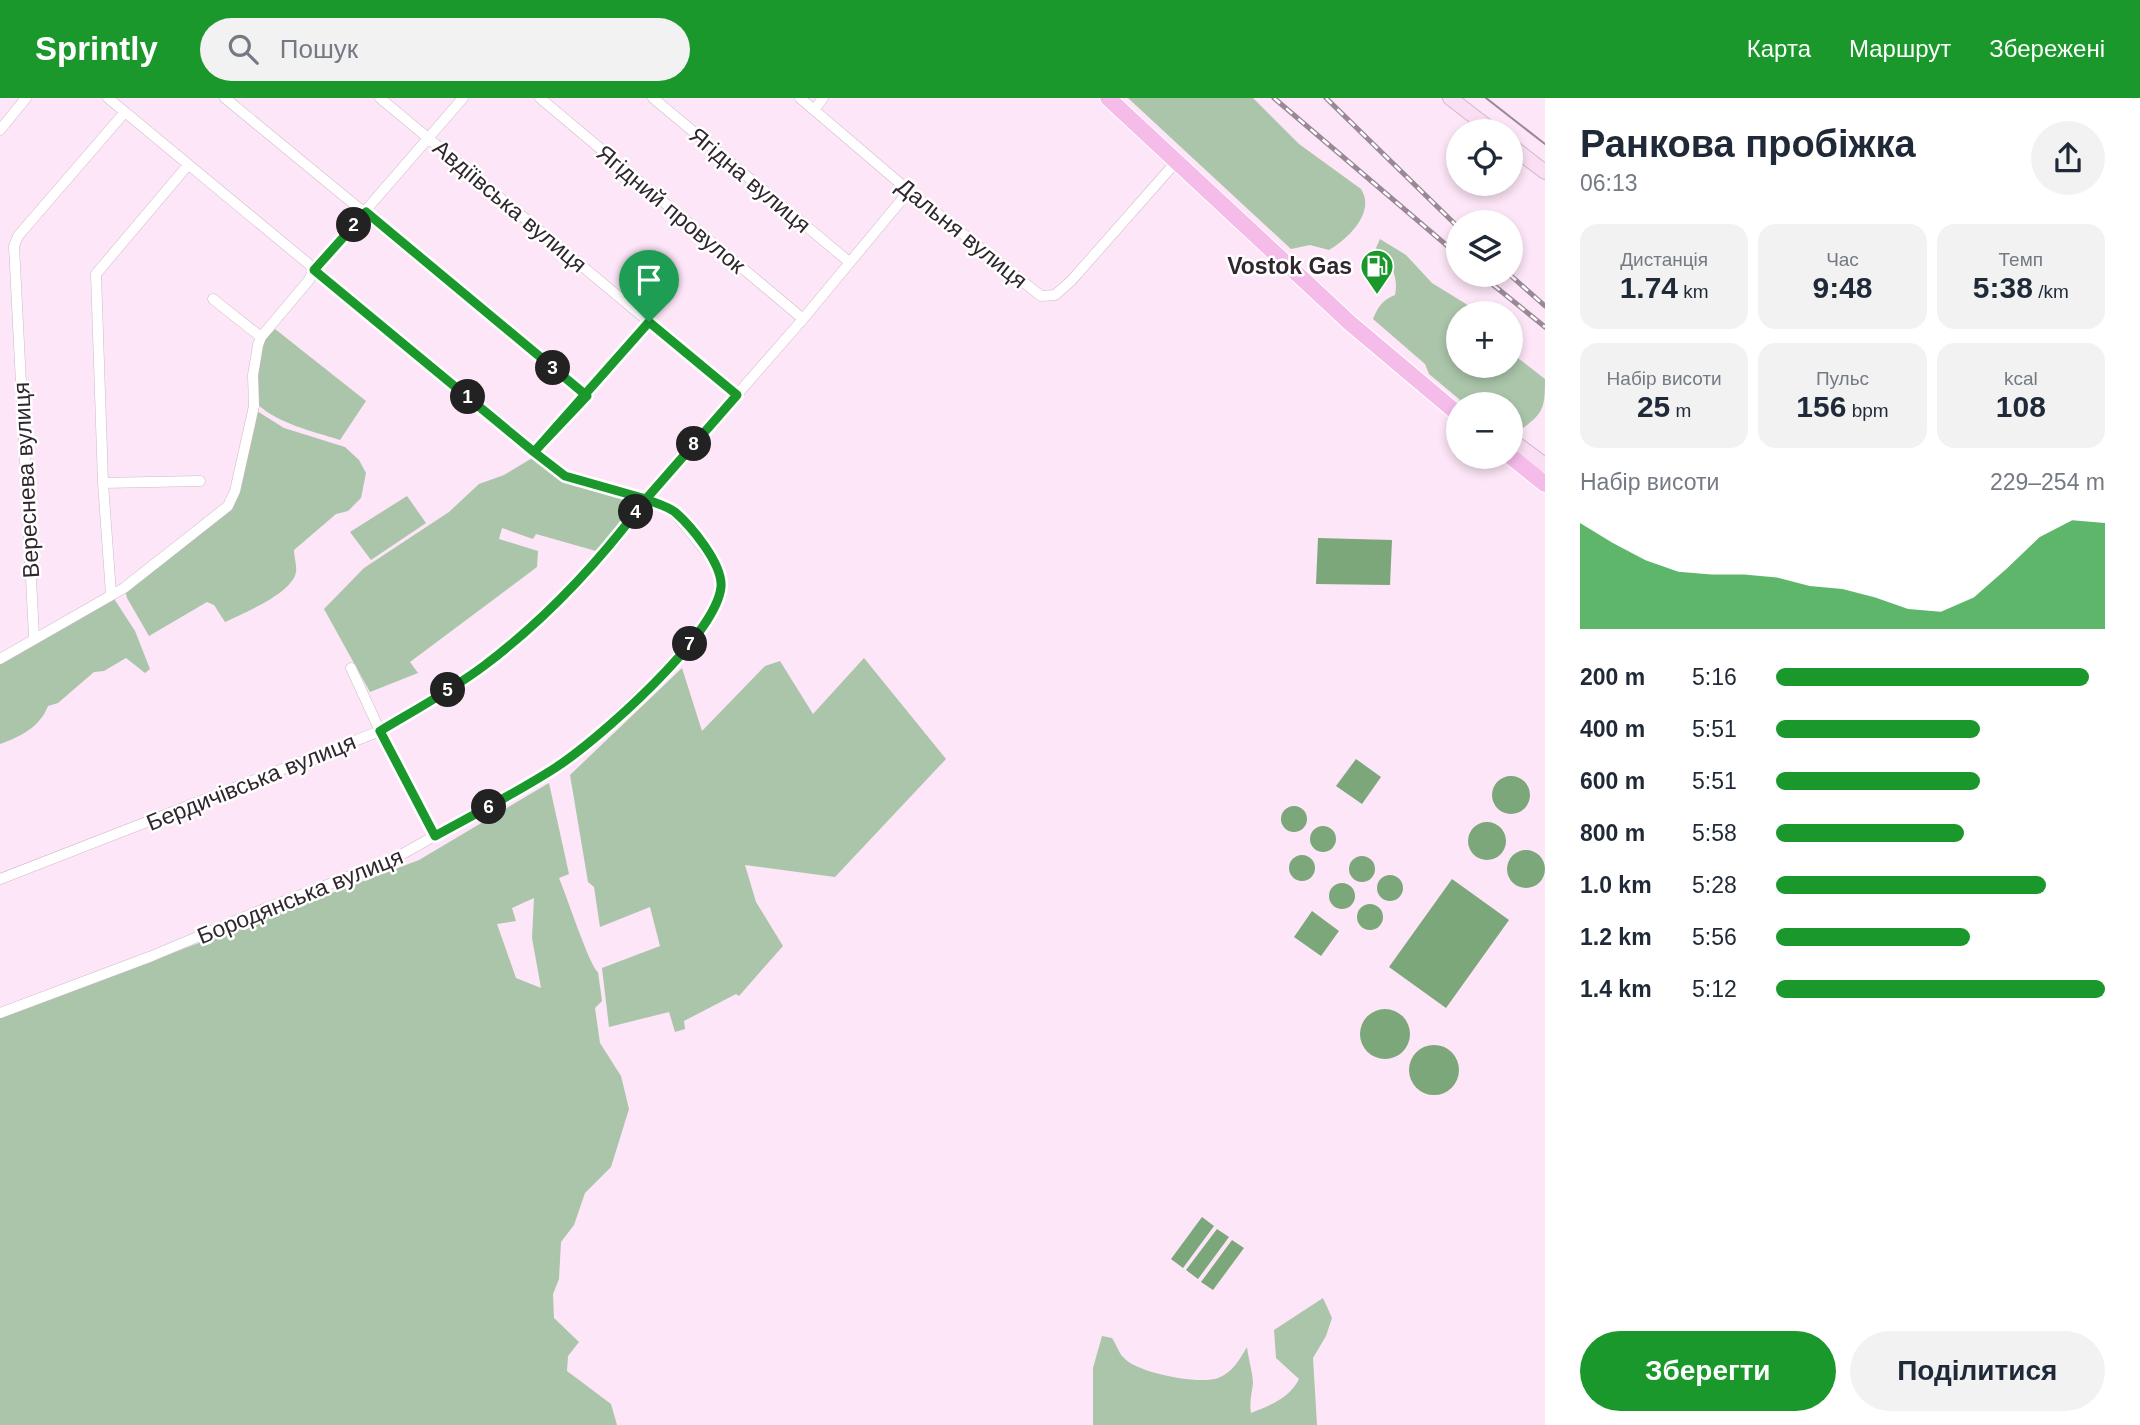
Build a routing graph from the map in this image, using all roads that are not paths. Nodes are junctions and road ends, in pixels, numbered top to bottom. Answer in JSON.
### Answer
{"nodes":[{"id":1,"x":26,"y":98,"type":"edge"},
{"id":2,"x":108,"y":98,"type":"edge"},
{"id":3,"x":225,"y":98,"type":"edge"},
{"id":4,"x":380,"y":98,"type":"edge"},
{"id":5,"x":463,"y":98,"type":"edge"},
{"id":6,"x":540,"y":98,"type":"edge"},
{"id":7,"x":653,"y":98,"type":"edge"},
{"id":8,"x":800,"y":98,"type":"edge"},
{"id":9,"x":823,"y":98,"type":"edge"},
{"id":10,"x":1108,"y":98,"type":"edge"},
{"id":11,"x":1450,"y":98,"type":"edge"},
{"id":12,"x":814,"y":110,"type":"junction"},
{"id":13,"x":125,"y":112,"type":"junction"},
{"id":14,"x":1477,"y":119,"type":"edge"},
{"id":15,"x":0,"y":130,"type":"edge"},
{"id":16,"x":429,"y":139,"type":"junction"},
{"id":17,"x":1523,"y":155,"type":"edge"},
{"id":18,"x":1176,"y":162,"type":"junction"},
{"id":19,"x":188,"y":165,"type":"junction"},
{"id":20,"x":1545,"y":172,"type":"edge"},
{"id":21,"x":909,"y":191,"type":"junction"},
{"id":22,"x":366,"y":212,"type":"junction"},
{"id":23,"x":848,"y":261,"type":"junction"},
{"id":24,"x":314,"y":270,"type":"junction"},
{"id":25,"x":213,"y":299,"type":"dead end"},
{"id":26,"x":803,"y":319,"type":"junction"},
{"id":27,"x":649,"y":322,"type":"junction"},
{"id":28,"x":261,"y":337,"type":"junction"},
{"id":29,"x":737,"y":395,"type":"junction"},
{"id":30,"x":587,"y":396,"type":"junction"},
{"id":31,"x":1446,"y":404,"type":"edge"},
{"id":32,"x":1523,"y":449,"type":"edge"},
{"id":33,"x":534,"y":452,"type":"junction"},
{"id":34,"x":1545,"y":465,"type":"edge"},
{"id":35,"x":1523,"y":466,"type":"edge"},
{"id":36,"x":200,"y":481,"type":"dead end"},
{"id":37,"x":103,"y":483,"type":"junction"},
{"id":38,"x":1545,"y":484,"type":"edge"},
{"id":39,"x":646,"y":499,"type":"junction"},
{"id":40,"x":111,"y":594,"type":"junction"},
{"id":41,"x":34,"y":637,"type":"junction"},
{"id":42,"x":0,"y":659,"type":"edge"},
{"id":43,"x":351,"y":668,"type":"dead end"},
{"id":44,"x":380,"y":731,"type":"junction"},
{"id":45,"x":435,"y":836,"type":"junction"},
{"id":46,"x":0,"y":880,"type":"edge"},
{"id":47,"x":0,"y":1013,"type":"edge"}],
"edges":[{"from":1,"to":15,"type":"street"},
{"from":2,"to":13,"type":"street","name":"Бородянська вулиця"},
{"from":3,"to":22,"type":"street"},
{"from":4,"to":16,"type":"street","name":"Авдіївська вулиця"},
{"from":5,"to":16,"type":"street"},
{"from":6,"to":26,"type":"street","name":"Ягідний провулок"},
{"from":7,"to":23,"type":"street","name":"Ягідна вулиця"},
{"from":8,"to":12,"type":"street","name":"Дальня вулиця"},
{"from":9,"to":12,"type":"street"},
{"from":10,"to":18,"type":"main road"},
{"from":11,"to":14,"type":"main road"},
{"from":12,"to":21,"type":"street","name":"Дальня вулиця"},
{"from":13,"to":19,"type":"street","name":"Бородянська вулиця"},
{"from":13,"to":41,"type":"street","name":"Вереснева вулиця"},
{"from":16,"to":22,"type":"street"},
{"from":16,"to":27,"type":"street","name":"Авдіївська вулиця"},
{"from":17,"to":20,"type":"main road"},
{"from":18,"to":21,"type":"street","name":"Дальня вулиця"},
{"from":18,"to":31,"type":"main road"},
{"from":19,"to":24,"type":"street","name":"Бородянська вулиця"},
{"from":19,"to":37,"type":"street"},
{"from":21,"to":23,"type":"street","name":"Бердичівська вулиця"},
{"from":22,"to":24,"type":"street"},
{"from":22,"to":30,"type":"street"},
{"from":23,"to":26,"type":"street","name":"Бердичівська вулиця"},
{"from":24,"to":28,"type":"street"},
{"from":24,"to":33,"type":"street","name":"Бородянська вулиця"},
{"from":25,"to":28,"type":"street"},
{"from":26,"to":29,"type":"street","name":"Бердичівська вулиця"},
{"from":27,"to":29,"type":"street","name":"Авдіївська вулиця"},
{"from":27,"to":30,"type":"street"},
{"from":28,"to":40,"type":"street"},
{"from":29,"to":39,"type":"street","name":"Бердичівська вулиця"},
{"from":30,"to":33,"type":"street"},
{"from":32,"to":34,"type":"main road"},
{"from":33,"to":39,"type":"street","name":"Бородянська вулиця"},
{"from":35,"to":38,"type":"main road"},
{"from":36,"to":37,"type":"street"},
{"from":37,"to":40,"type":"street"},
{"from":39,"to":44,"type":"street","name":"Бердичівська вулиця"},
{"from":39,"to":45,"type":"street","name":"Бородянська вулиця"},
{"from":40,"to":41,"type":"street"},
{"from":41,"to":42,"type":"street"},
{"from":43,"to":44,"type":"street"},
{"from":44,"to":45,"type":"street"},
{"from":44,"to":46,"type":"street","name":"Бердичівська вулиця"},
{"from":45,"to":47,"type":"street","name":"Бородянська вулиця"}]}
